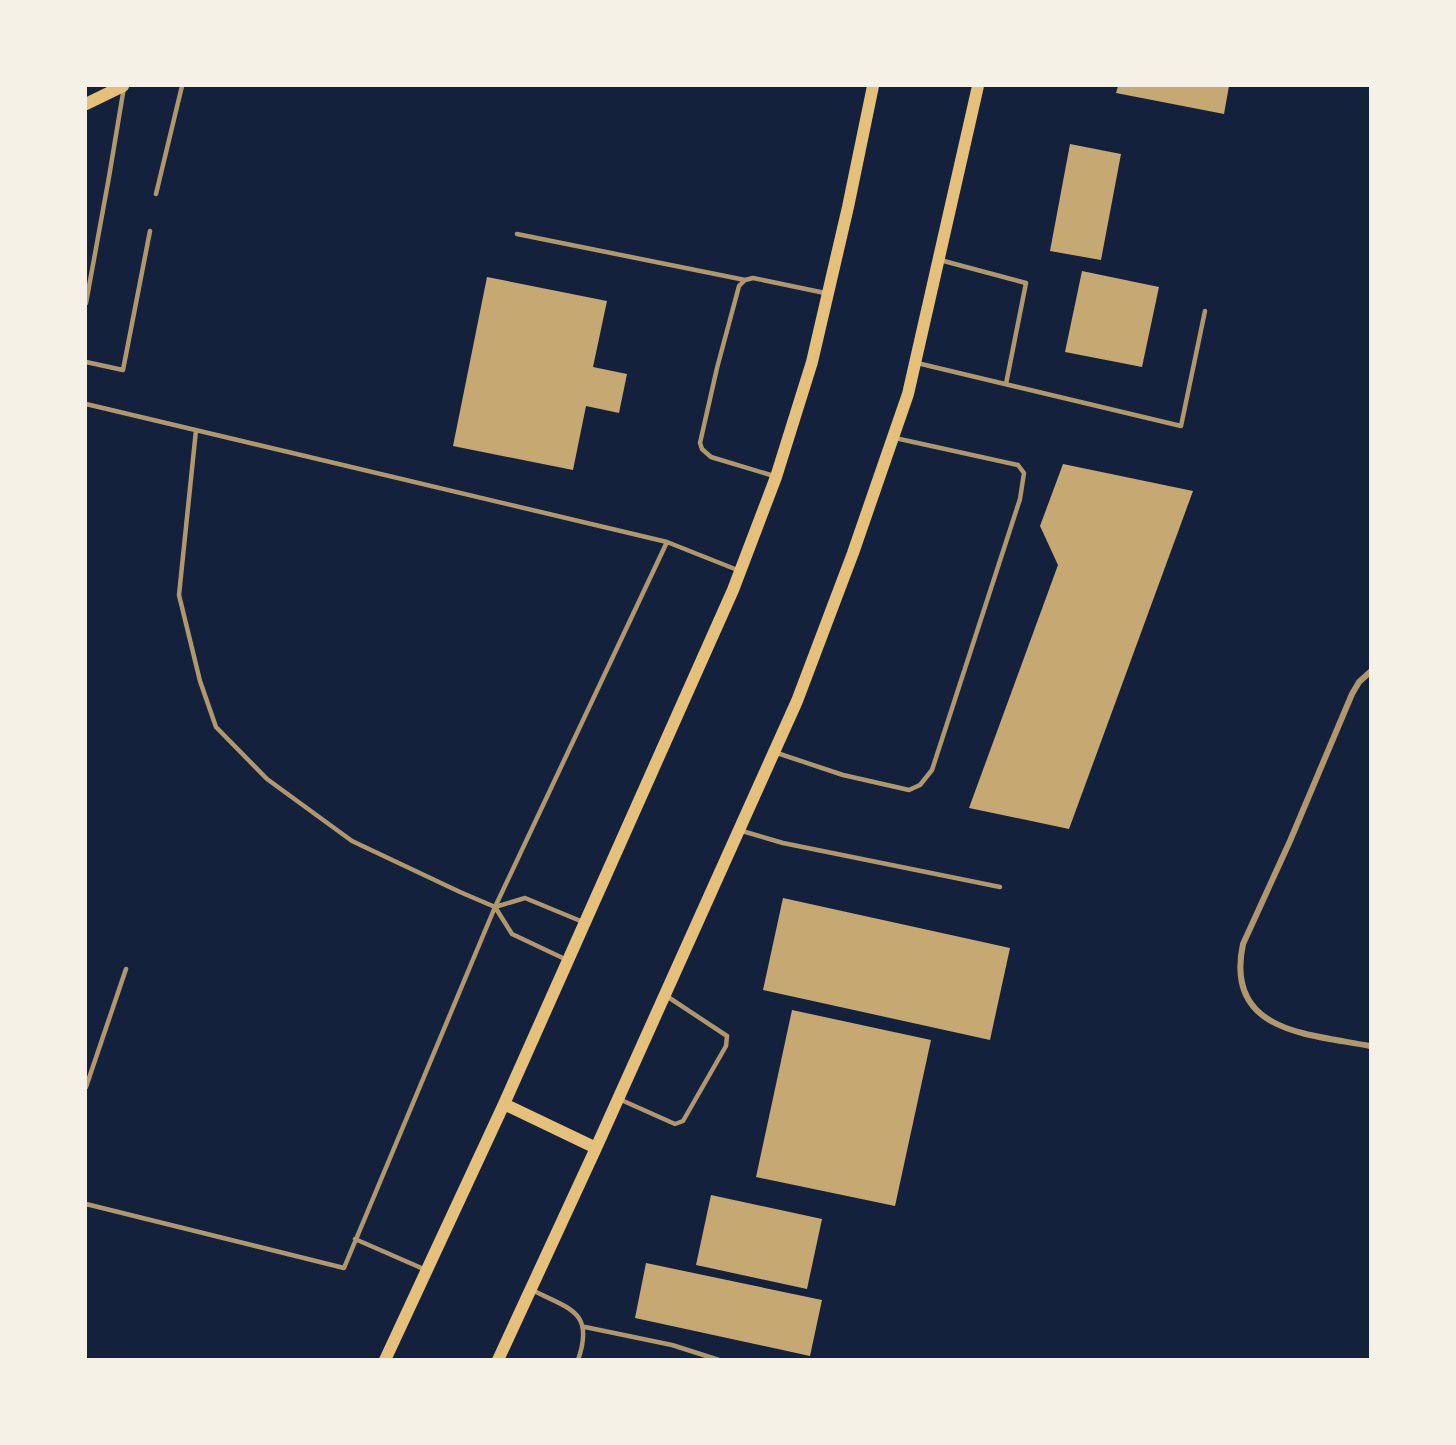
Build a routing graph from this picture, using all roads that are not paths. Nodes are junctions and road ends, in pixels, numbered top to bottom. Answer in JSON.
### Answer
{"nodes":[{"id":1,"x":124,"y":86,"type":"edge"},
{"id":2,"x":182,"y":86,"type":"edge"},
{"id":3,"x":873,"y":86,"type":"edge"},
{"id":4,"x":978,"y":86,"type":"edge"},
{"id":5,"x":86,"y":104,"type":"edge"},
{"id":6,"x":156,"y":194,"type":"dead end"},
{"id":7,"x":150,"y":231,"type":"dead end"},
{"id":8,"x":517,"y":234,"type":"dead end"},
{"id":9,"x":938,"y":259,"type":"junction"},
{"id":10,"x":745,"y":280,"type":"junction"},
{"id":11,"x":828,"y":293,"type":"junction"},
{"id":12,"x":86,"y":303,"type":"edge"},
{"id":13,"x":1205,"y":311,"type":"dead end"},
{"id":14,"x":86,"y":362,"type":"edge"},
{"id":15,"x":915,"y":362,"type":"junction"},
{"id":16,"x":1006,"y":384,"type":"junction"},
{"id":17,"x":86,"y":405,"type":"edge"},
{"id":18,"x":196,"y":430,"type":"junction"},
{"id":19,"x":892,"y":437,"type":"junction"},
{"id":20,"x":776,"y":477,"type":"junction"},
{"id":21,"x":667,"y":542,"type":"junction"},
{"id":22,"x":740,"y":571,"type":"junction"},
{"id":23,"x":1371,"y":672,"type":"edge"},
{"id":24,"x":774,"y":752,"type":"junction"},
{"id":25,"x":739,"y":830,"type":"junction"},
{"id":26,"x":1000,"y":887,"type":"dead end"},
{"id":27,"x":495,"y":906,"type":"junction"},
{"id":28,"x":584,"y":922,"type":"junction"},
{"id":29,"x":567,"y":960,"type":"junction"},
{"id":30,"x":126,"y":969,"type":"dead end"},
{"id":31,"x":665,"y":995,"type":"junction"},
{"id":32,"x":1371,"y":1046,"type":"edge"},
{"id":33,"x":86,"y":1087,"type":"edge"},
{"id":34,"x":618,"y":1098,"type":"junction"},
{"id":35,"x":504,"y":1104,"type":"junction"},
{"id":36,"x":596,"y":1148,"type":"junction"},
{"id":37,"x":86,"y":1204,"type":"edge"},
{"id":38,"x":355,"y":1239,"type":"junction"},
{"id":39,"x":426,"y":1270,"type":"junction"},
{"id":40,"x":530,"y":1289,"type":"junction"},
{"id":41,"x":585,"y":1327,"type":"junction"},
{"id":42,"x":385,"y":1359,"type":"edge"},
{"id":43,"x":498,"y":1359,"type":"edge"},
{"id":44,"x":579,"y":1359,"type":"edge"},
{"id":45,"x":719,"y":1359,"type":"edge"}],
"edges":[{"from":1,"to":5,"type":"main road"},
{"from":1,"to":12,"type":"lane"},
{"from":2,"to":6,"type":"lane"},
{"from":3,"to":11,"type":"main road"},
{"from":4,"to":9,"type":"main road"},
{"from":7,"to":14,"type":"lane"},
{"from":8,"to":10,"type":"lane"},
{"from":9,"to":15,"type":"main road"},
{"from":9,"to":16,"type":"lane"},
{"from":10,"to":11,"type":"lane"},
{"from":10,"to":20,"type":"lane"},
{"from":11,"to":20,"type":"main road"},
{"from":13,"to":16,"type":"lane"},
{"from":15,"to":16,"type":"lane"},
{"from":15,"to":19,"type":"main road"},
{"from":17,"to":18,"type":"lane"},
{"from":18,"to":21,"type":"lane"},
{"from":18,"to":27,"type":"lane"},
{"from":19,"to":24,"type":"main road"},
{"from":19,"to":24,"type":"lane"},
{"from":20,"to":22,"type":"main road"},
{"from":21,"to":22,"type":"lane"},
{"from":21,"to":27,"type":"lane"},
{"from":22,"to":28,"type":"main road"},
{"from":23,"to":32,"type":"street"},
{"from":24,"to":25,"type":"main road"},
{"from":25,"to":26,"type":"lane"},
{"from":25,"to":31,"type":"main road"},
{"from":27,"to":28,"type":"lane"},
{"from":27,"to":29,"type":"lane"},
{"from":27,"to":38,"type":"lane"},
{"from":28,"to":29,"type":"main road"},
{"from":29,"to":35,"type":"main road"},
{"from":30,"to":33,"type":"lane"},
{"from":31,"to":34,"type":"main road"},
{"from":31,"to":34,"type":"lane"},
{"from":34,"to":36,"type":"main road"},
{"from":35,"to":36,"type":"main road"},
{"from":35,"to":39,"type":"main road"},
{"from":36,"to":40,"type":"main road"},
{"from":37,"to":38,"type":"lane"},
{"from":38,"to":39,"type":"lane"},
{"from":39,"to":42,"type":"main road"},
{"from":40,"to":41,"type":"lane"},
{"from":40,"to":43,"type":"main road"},
{"from":41,"to":44,"type":"lane"},
{"from":41,"to":45,"type":"lane"}]}
